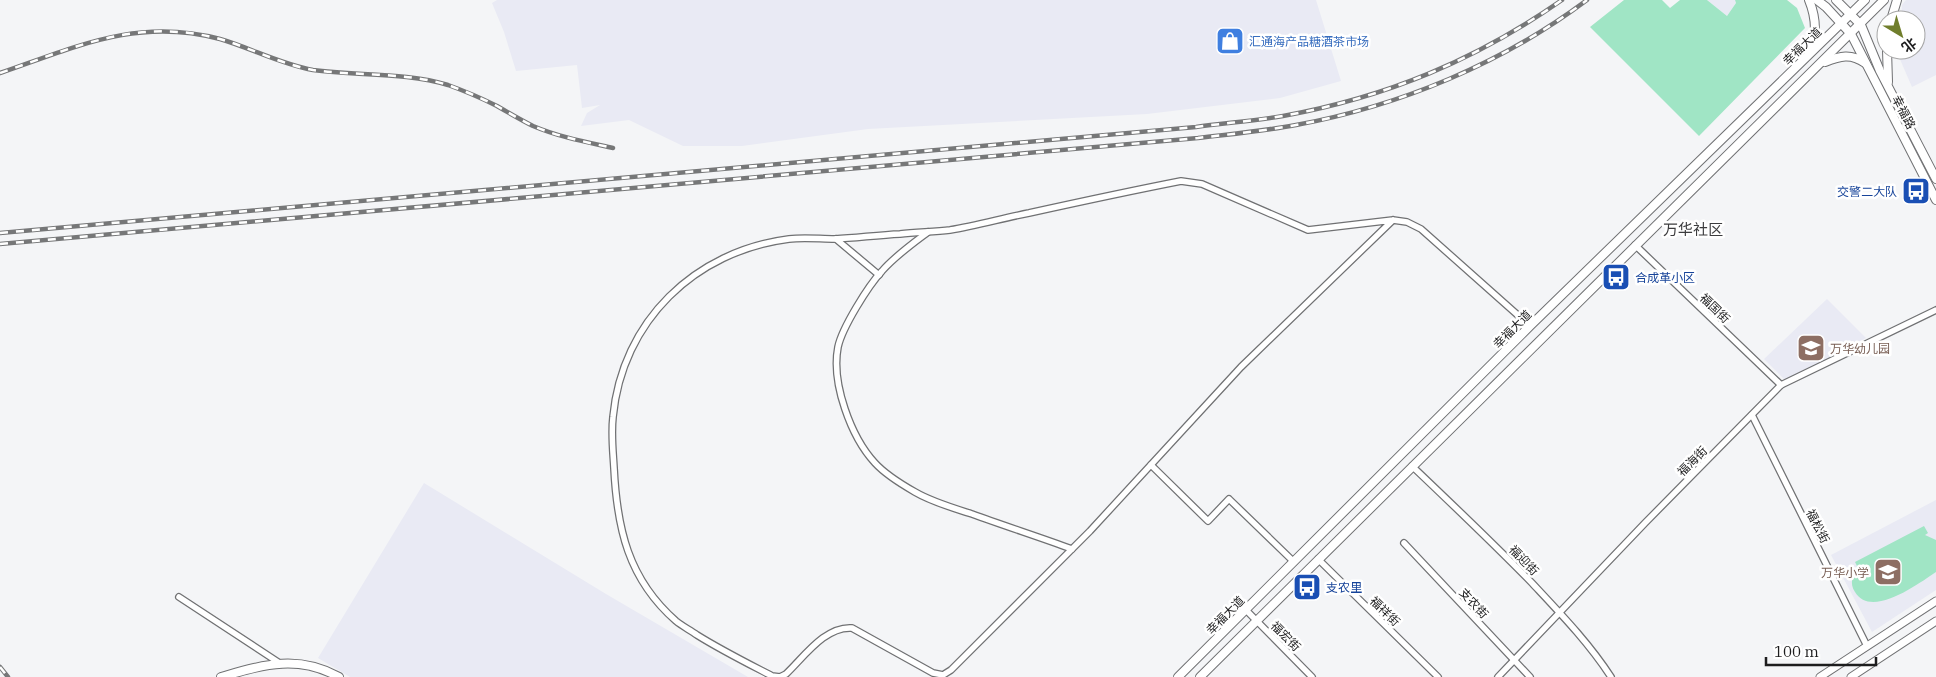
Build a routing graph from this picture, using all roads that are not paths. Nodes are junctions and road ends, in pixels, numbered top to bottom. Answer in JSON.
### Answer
{"nodes":[{"id":1,"x":1809,"y":0,"type":"edge"},
{"id":2,"x":1817,"y":0,"type":"edge"},
{"id":3,"x":1836,"y":0,"type":"edge"},
{"id":4,"x":1865,"y":0,"type":"edge"},
{"id":5,"x":1884,"y":0,"type":"edge"},
{"id":6,"x":1851,"y":14,"type":"junction"},
{"id":7,"x":1842,"y":23,"type":"junction"},
{"id":8,"x":1861,"y":25,"type":"junction"},
{"id":9,"x":1851,"y":34,"type":"junction"},
{"id":10,"x":1810,"y":55,"type":"junction"},
{"id":11,"x":1887,"y":60,"type":"edge"},
{"id":12,"x":1820,"y":64,"type":"junction"},
{"id":13,"x":1867,"y":64,"type":"junction"},
{"id":14,"x":1888,"y":87,"type":"junction"},
{"id":15,"x":1936,"y":179,"type":"edge"},
{"id":16,"x":1936,"y":200,"type":"edge"},
{"id":17,"x":1393,"y":220,"type":"junction"},
{"id":18,"x":928,"y":231,"type":"junction"},
{"id":19,"x":836,"y":239,"type":"junction"},
{"id":20,"x":1635,"y":245,"type":"junction"},
{"id":21,"x":879,"y":275,"type":"junction"},
{"id":22,"x":1936,"y":310,"type":"edge"},
{"id":23,"x":1530,"y":326,"type":"junction"},
{"id":24,"x":1781,"y":385,"type":"junction"},
{"id":25,"x":1752,"y":415,"type":"junction"},
{"id":26,"x":1151,"y":465,"type":"junction"},
{"id":27,"x":1412,"y":466,"type":"junction"},
{"id":28,"x":1404,"y":543,"type":"dead end"},
{"id":29,"x":1072,"y":549,"type":"junction"},
{"id":30,"x":1318,"y":560,"type":"junction"},
{"id":31,"x":1294,"y":562,"type":"junction"},
{"id":32,"x":179,"y":597,"type":"dead end"},
{"id":33,"x":1936,"y":601,"type":"edge"},
{"id":34,"x":1246,"y":610,"type":"junction"},
{"id":35,"x":1560,"y":613,"type":"junction"},
{"id":36,"x":1257,"y":620,"type":"junction"},
{"id":37,"x":1936,"y":621,"type":"edge"},
{"id":38,"x":1867,"y":646,"type":"junction"},
{"id":39,"x":1515,"y":661,"type":"junction"},
{"id":40,"x":281,"y":664,"type":"junction"},
{"id":41,"x":221,"y":677,"type":"edge"},
{"id":42,"x":339,"y":677,"type":"edge"},
{"id":43,"x":1178,"y":677,"type":"edge"},
{"id":44,"x":1200,"y":677,"type":"edge"},
{"id":45,"x":1312,"y":677,"type":"edge"},
{"id":46,"x":1438,"y":677,"type":"edge"},
{"id":47,"x":1498,"y":677,"type":"edge"},
{"id":48,"x":1530,"y":677,"type":"edge"},
{"id":49,"x":1611,"y":677,"type":"edge"},
{"id":50,"x":1820,"y":677,"type":"edge"},
{"id":51,"x":1851,"y":677,"type":"edge"}],
"edges":[{"from":1,"to":10,"type":"main road"},
{"from":2,"to":7,"type":"main road","name":"幸福路"},
{"from":3,"to":6,"type":"main road","name":"幸福路"},
{"from":4,"to":6,"type":"main road","name":"幸福大道"},
{"from":5,"to":8,"type":"main road","name":"幸福大道"},
{"from":6,"to":7,"type":"main road","name":"幸福大道"},
{"from":6,"to":8,"type":"main road","name":"幸福路"},
{"from":7,"to":9,"type":"main road","name":"幸福路"},
{"from":7,"to":10,"type":"main road","name":"幸福大道"},
{"from":8,"to":9,"type":"main road","name":"幸福大道"},
{"from":8,"to":14,"type":"main road","name":"幸福路"},
{"from":9,"to":12,"type":"main road","name":"幸福大道"},
{"from":9,"to":13,"type":"main road","name":"幸福路"},
{"from":10,"to":23,"type":"main road","name":"幸福大道"},
{"from":11,"to":14,"type":"main road"},
{"from":12,"to":13,"type":"main road"},
{"from":12,"to":20,"type":"main road","name":"幸福大道"},
{"from":13,"to":16,"type":"main road","name":"幸福路"},
{"from":14,"to":15,"type":"main road","name":"幸福路"},
{"from":17,"to":18,"type":"street"},
{"from":17,"to":23,"type":"street"},
{"from":17,"to":26,"type":"street"},
{"from":18,"to":19,"type":"street"},
{"from":18,"to":21,"type":"street"},
{"from":19,"to":21,"type":"street"},
{"from":19,"to":29,"type":"street"},
{"from":20,"to":24,"type":"street","name":"福国街"},
{"from":20,"to":27,"type":"main road","name":"幸福大道"},
{"from":21,"to":29,"type":"street"},
{"from":22,"to":24,"type":"street","name":"福海街"},
{"from":23,"to":31,"type":"main road","name":"幸福大道"},
{"from":24,"to":25,"type":"street","name":"福海街"},
{"from":25,"to":35,"type":"street","name":"福海街"},
{"from":25,"to":38,"type":"street","name":"福松街"},
{"from":26,"to":29,"type":"street"},
{"from":26,"to":31,"type":"street"},
{"from":27,"to":30,"type":"main road","name":"幸福大道"},
{"from":27,"to":35,"type":"street","name":"福迎街"},
{"from":28,"to":39,"type":"street","name":"支农街"},
{"from":30,"to":36,"type":"main road","name":"幸福大道"},
{"from":30,"to":46,"type":"street","name":"福祥街"},
{"from":31,"to":34,"type":"main road","name":"幸福大道"},
{"from":32,"to":40,"type":"street"},
{"from":33,"to":38,"type":"street"},
{"from":34,"to":36,"type":"street","name":"福宏街"},
{"from":34,"to":43,"type":"main road","name":"幸福大道"},
{"from":35,"to":39,"type":"street","name":"福海街"},
{"from":35,"to":49,"type":"street","name":"福迎街"},
{"from":36,"to":44,"type":"main road","name":"幸福大道"},
{"from":36,"to":45,"type":"street","name":"福宏街"},
{"from":37,"to":51,"type":"street"},
{"from":38,"to":50,"type":"street"},
{"from":39,"to":47,"type":"street","name":"福海街"},
{"from":39,"to":48,"type":"street","name":"支农街"},
{"from":40,"to":41,"type":"main road"},
{"from":40,"to":42,"type":"main road"}]}
